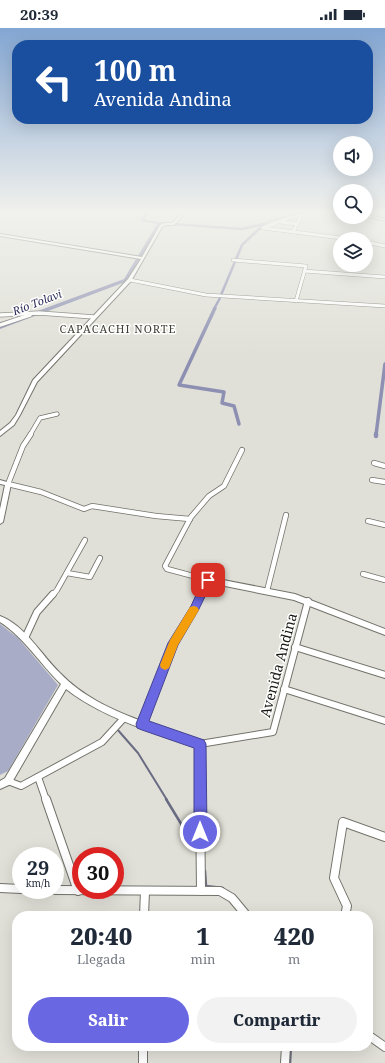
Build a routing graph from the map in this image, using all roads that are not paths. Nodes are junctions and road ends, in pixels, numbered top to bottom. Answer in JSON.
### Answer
{"nodes":[{"id":1,"x":140,"y":259,"type":"edge"},
{"id":2,"x":233,"y":260,"type":"dead end"},
{"id":3,"x":304,"y":272,"type":"junction"},
{"id":4,"x":385,"y":277,"type":"edge"},
{"id":5,"x":130,"y":280,"type":"junction"},
{"id":6,"x":296,"y":301,"type":"junction"},
{"id":7,"x":385,"y":306,"type":"edge"},
{"id":8,"x":34,"y":313,"type":"junction"},
{"id":9,"x":0,"y":315,"type":"edge"},
{"id":10,"x":94,"y":317,"type":"junction"},
{"id":11,"x":0,"y":325,"type":"edge"},
{"id":12,"x":57,"y":414,"type":"dead end"},
{"id":13,"x":0,"y":434,"type":"edge"},
{"id":14,"x":242,"y":450,"type":"dead end"},
{"id":15,"x":374,"y":463,"type":"dead end"},
{"id":16,"x":385,"y":466,"type":"edge"},
{"id":17,"x":372,"y":480,"type":"dead end"},
{"id":18,"x":0,"y":482,"type":"edge"},
{"id":19,"x":385,"y":482,"type":"edge"},
{"id":20,"x":8,"y":484,"type":"junction"},
{"id":21,"x":286,"y":515,"type":"dead end"},
{"id":22,"x":190,"y":519,"type":"junction"},
{"id":23,"x":368,"y":521,"type":"dead end"},
{"id":24,"x":0,"y":522,"type":"edge"},
{"id":25,"x":385,"y":525,"type":"edge"},
{"id":26,"x":85,"y":540,"type":"dead end"},
{"id":27,"x":100,"y":558,"type":"dead end"},
{"id":28,"x":67,"y":573,"type":"junction"},
{"id":29,"x":362,"y":574,"type":"dead end"},
{"id":30,"x":208,"y":580,"type":"junction"},
{"id":31,"x":385,"y":580,"type":"edge"},
{"id":32,"x":267,"y":591,"type":"junction"},
{"id":33,"x":308,"y":601,"type":"junction"},
{"id":34,"x":0,"y":619,"type":"edge"},
{"id":35,"x":385,"y":632,"type":"edge"},
{"id":36,"x":24,"y":638,"type":"junction"},
{"id":37,"x":296,"y":647,"type":"junction"},
{"id":38,"x":385,"y":675,"type":"edge"},
{"id":39,"x":65,"y":684,"type":"junction"},
{"id":40,"x":284,"y":689,"type":"junction"},
{"id":41,"x":124,"y":718,"type":"junction"},
{"id":42,"x":385,"y":721,"type":"edge"},
{"id":43,"x":142,"y":724,"type":"junction"},
{"id":44,"x":200,"y":744,"type":"junction"},
{"id":45,"x":38,"y":777,"type":"junction"},
{"id":46,"x":8,"y":781,"type":"junction"},
{"id":47,"x":0,"y":786,"type":"edge"},
{"id":48,"x":385,"y":837,"type":"edge"},
{"id":49,"x":72,"y":873,"type":"edge"},
{"id":50,"x":0,"y":888,"type":"edge"},
{"id":51,"x":12,"y":889,"type":"edge"},
{"id":52,"x":124,"y":891,"type":"edge"},
{"id":53,"x":145,"y":891,"type":"junction"},
{"id":54,"x":201,"y":891,"type":"junction"},
{"id":55,"x":144,"y":911,"type":"edge"},
{"id":56,"x":243,"y":911,"type":"edge"},
{"id":57,"x":346,"y":911,"type":"edge"},
{"id":58,"x":373,"y":1039,"type":"edge"},
{"id":59,"x":385,"y":1047,"type":"edge"},
{"id":60,"x":143,"y":1051,"type":"edge"},
{"id":61,"x":286,"y":1051,"type":"edge"},
{"id":62,"x":143,"y":1063,"type":"edge"},
{"id":63,"x":286,"y":1063,"type":"edge"}],
"edges":[{"from":1,"to":5,"type":"street"},
{"from":2,"to":3,"type":"street"},
{"from":3,"to":4,"type":"street"},
{"from":3,"to":6,"type":"street"},
{"from":5,"to":6,"type":"street"},
{"from":5,"to":10,"type":"street"},
{"from":6,"to":7,"type":"street"},
{"from":8,"to":9,"type":"street"},
{"from":8,"to":10,"type":"street"},
{"from":8,"to":11,"type":"street"},
{"from":10,"to":13,"type":"street"},
{"from":12,"to":20,"type":"street"},
{"from":14,"to":22,"type":"street"},
{"from":15,"to":16,"type":"street"},
{"from":17,"to":19,"type":"street"},
{"from":18,"to":20,"type":"street"},
{"from":20,"to":22,"type":"street"},
{"from":20,"to":24,"type":"street"},
{"from":21,"to":32,"type":"street"},
{"from":22,"to":30,"type":"street"},
{"from":23,"to":25,"type":"street"},
{"from":26,"to":28,"type":"street"},
{"from":27,"to":28,"type":"street"},
{"from":28,"to":36,"type":"street"},
{"from":29,"to":31,"type":"street"},
{"from":30,"to":32,"type":"street"},
{"from":30,"to":43,"type":"street"},
{"from":32,"to":33,"type":"street"},
{"from":33,"to":35,"type":"street"},
{"from":33,"to":37,"type":"street","name":"Avenida Andina"},
{"from":34,"to":36,"type":"street","name":"Avenida Andina"},
{"from":36,"to":39,"type":"street","name":"Avenida Andina"},
{"from":37,"to":38,"type":"street"},
{"from":37,"to":40,"type":"street","name":"Avenida Andina"},
{"from":39,"to":41,"type":"street","name":"Avenida Andina"},
{"from":39,"to":46,"type":"street"},
{"from":40,"to":42,"type":"street"},
{"from":40,"to":44,"type":"street","name":"Avenida Andina"},
{"from":41,"to":43,"type":"street","name":"Avenida Andina"},
{"from":41,"to":45,"type":"street"},
{"from":43,"to":44,"type":"street","name":"Avenida Andina"},
{"from":44,"to":54,"type":"street"},
{"from":45,"to":46,"type":"street"},
{"from":45,"to":49,"type":"street"},
{"from":46,"to":47,"type":"street"},
{"from":48,"to":57,"type":"street"},
{"from":50,"to":51,"type":"street"},
{"from":52,"to":53,"type":"street"},
{"from":53,"to":54,"type":"street"},
{"from":53,"to":55,"type":"street"},
{"from":54,"to":56,"type":"street"},
{"from":58,"to":59,"type":"street"},
{"from":60,"to":62,"type":"street"},
{"from":61,"to":63,"type":"street"}]}
